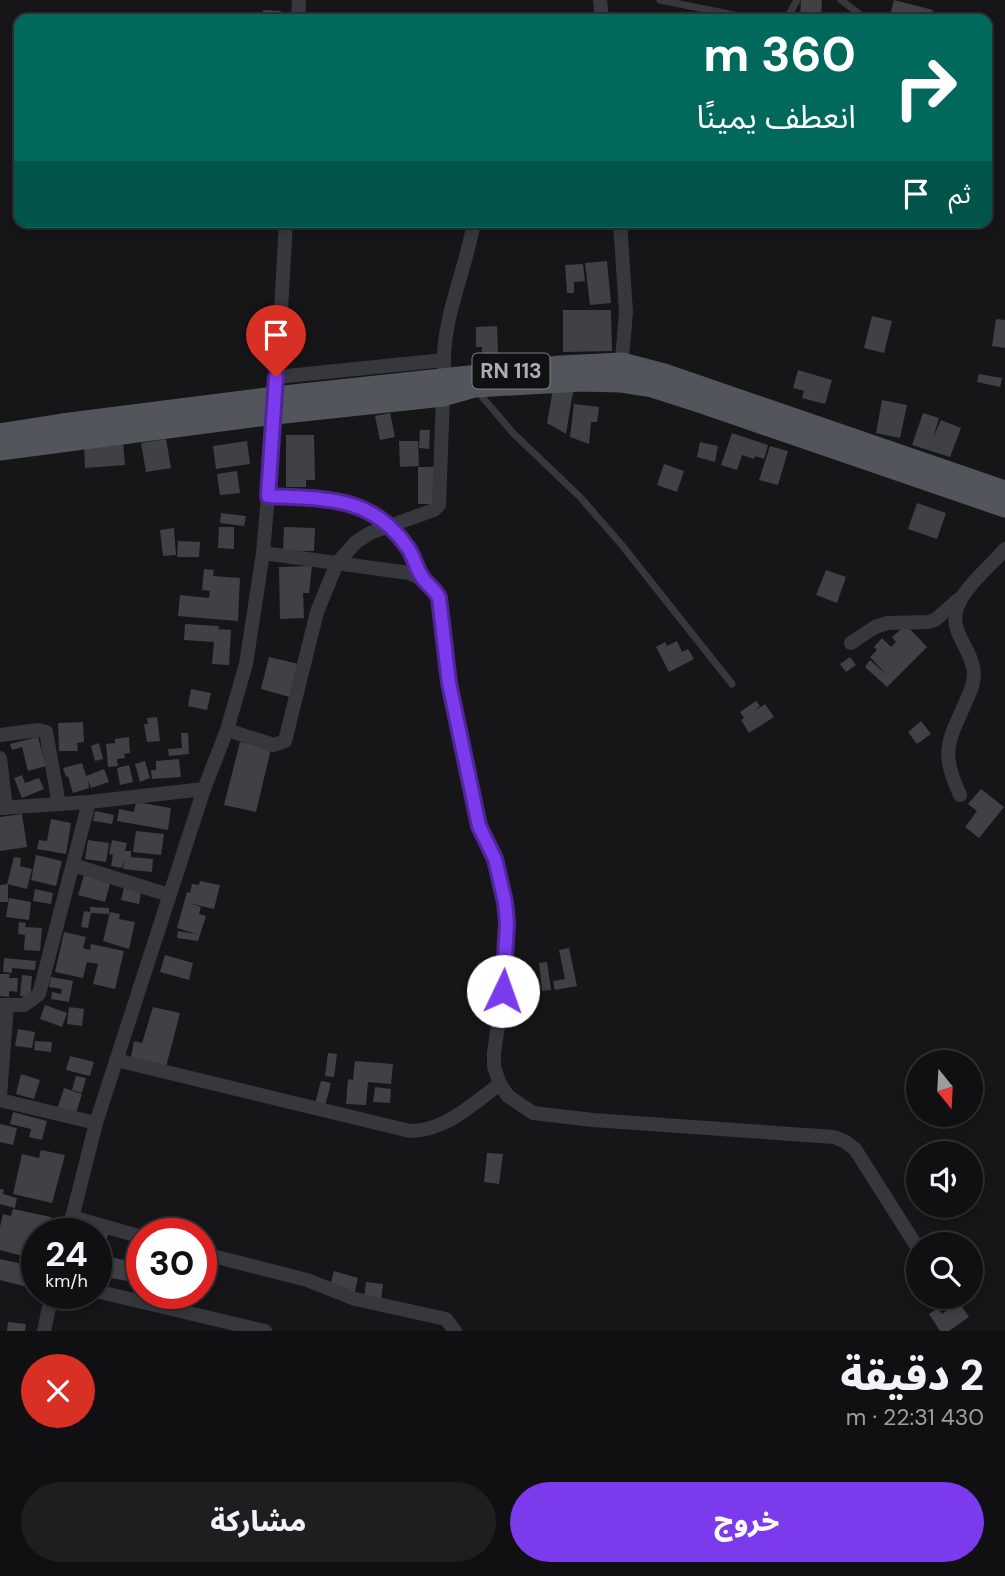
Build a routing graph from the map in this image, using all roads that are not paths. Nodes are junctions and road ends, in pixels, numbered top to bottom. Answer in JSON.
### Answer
{"nodes":[{"id":1,"x":660,"y":0,"type":"edge"},
{"id":2,"x":841,"y":0,"type":"edge"},
{"id":3,"x":729,"y":14,"type":"edge"},
{"id":4,"x":859,"y":14,"type":"edge"},
{"id":5,"x":286,"y":228,"type":"edge"},
{"id":6,"x":472,"y":228,"type":"edge"},
{"id":7,"x":620,"y":228,"type":"edge"},
{"id":8,"x":620,"y":372,"type":"junction"},
{"id":9,"x":444,"y":378,"type":"junction"},
{"id":10,"x":475,"y":387,"type":"junction"},
{"id":11,"x":276,"y":396,"type":"junction"},
{"id":12,"x":1,"y":440,"type":"edge"},
{"id":13,"x":1005,"y":492,"type":"edge"},
{"id":14,"x":268,"y":496,"type":"junction"},
{"id":15,"x":1005,"y":507,"type":"edge"},
{"id":16,"x":389,"y":526,"type":"junction"},
{"id":17,"x":1005,"y":549,"type":"edge"},
{"id":18,"x":263,"y":553,"type":"junction"},
{"id":19,"x":337,"y":563,"type":"junction"},
{"id":20,"x":423,"y":579,"type":"junction"},
{"id":21,"x":960,"y":598,"type":"junction"},
{"id":22,"x":851,"y":643,"type":"dead end"},
{"id":23,"x":732,"y":684,"type":"dead end"},
{"id":24,"x":227,"y":730,"type":"junction"},
{"id":25,"x":0,"y":735,"type":"edge"},
{"id":26,"x":0,"y":758,"type":"edge"},
{"id":27,"x":204,"y":789,"type":"junction"},
{"id":28,"x":960,"y":795,"type":"dead end"},
{"id":29,"x":89,"y":802,"type":"junction"},
{"id":30,"x":59,"y":804,"type":"junction"},
{"id":31,"x":3,"y":808,"type":"edge"},
{"id":32,"x":73,"y":865,"type":"junction"},
{"id":33,"x":169,"y":895,"type":"junction"},
{"id":34,"x":4,"y":1005,"type":"edge"},
{"id":35,"x":116,"y":1060,"type":"junction"},
{"id":36,"x":500,"y":1084,"type":"junction"},
{"id":37,"x":0,"y":1098,"type":"edge"},
{"id":38,"x":96,"y":1123,"type":"junction"},
{"id":39,"x":72,"y":1217,"type":"joint"},
{"id":40,"x":126,"y":1232,"type":"edge"},
{"id":41,"x":908,"y":1232,"type":"edge"},
{"id":42,"x":217,"y":1257,"type":"edge"},
{"id":43,"x":112,"y":1295,"type":"edge"},
{"id":44,"x":49,"y":1309,"type":"edge"},
{"id":45,"x":44,"y":1331,"type":"edge"},
{"id":46,"x":265,"y":1331,"type":"edge"},
{"id":47,"x":455,"y":1331,"type":"edge"}],
"edges":[{"from":1,"to":3,"type":"lane"},
{"from":2,"to":4,"type":"lane"},
{"from":5,"to":11,"type":"street"},
{"from":6,"to":9,"type":"street"},
{"from":7,"to":8,"type":"street"},
{"from":8,"to":9,"type":"main road","number":"RN 113"},
{"from":8,"to":10,"type":"main road","number":"RN 113"},
{"from":8,"to":13,"type":"main road","number":"RN 113"},
{"from":8,"to":15,"type":"main road","number":"RN 113"},
{"from":9,"to":10,"type":"main road","number":"RN 113"},
{"from":9,"to":11,"type":"main road","number":"RN 113"},
{"from":9,"to":16,"type":"street"},
{"from":10,"to":23,"type":"lane"},
{"from":11,"to":12,"type":"main road","number":"RN 113"},
{"from":11,"to":14,"type":"street"},
{"from":14,"to":16,"type":"street"},
{"from":14,"to":18,"type":"street"},
{"from":16,"to":19,"type":"street"},
{"from":16,"to":20,"type":"street"},
{"from":17,"to":21,"type":"street"},
{"from":18,"to":19,"type":"street"},
{"from":18,"to":24,"type":"street"},
{"from":19,"to":20,"type":"street"},
{"from":19,"to":24,"type":"street"},
{"from":20,"to":36,"type":"street"},
{"from":21,"to":22,"type":"street"},
{"from":21,"to":28,"type":"street"},
{"from":24,"to":27,"type":"street"},
{"from":25,"to":30,"type":"street"},
{"from":26,"to":31,"type":"street"},
{"from":27,"to":29,"type":"street"},
{"from":27,"to":33,"type":"street"},
{"from":29,"to":30,"type":"street"},
{"from":29,"to":32,"type":"street"},
{"from":30,"to":31,"type":"street"},
{"from":32,"to":33,"type":"street"},
{"from":32,"to":34,"type":"street"},
{"from":33,"to":35,"type":"street"},
{"from":34,"to":37,"type":"street"},
{"from":35,"to":36,"type":"street"},
{"from":35,"to":38,"type":"street"},
{"from":36,"to":41,"type":"street"},
{"from":37,"to":38,"type":"street"},
{"from":38,"to":39,"type":"street"},
{"from":39,"to":40,"type":"street"},
{"from":42,"to":47,"type":"street"},
{"from":43,"to":46,"type":"street"},
{"from":44,"to":45,"type":"street"}]}
